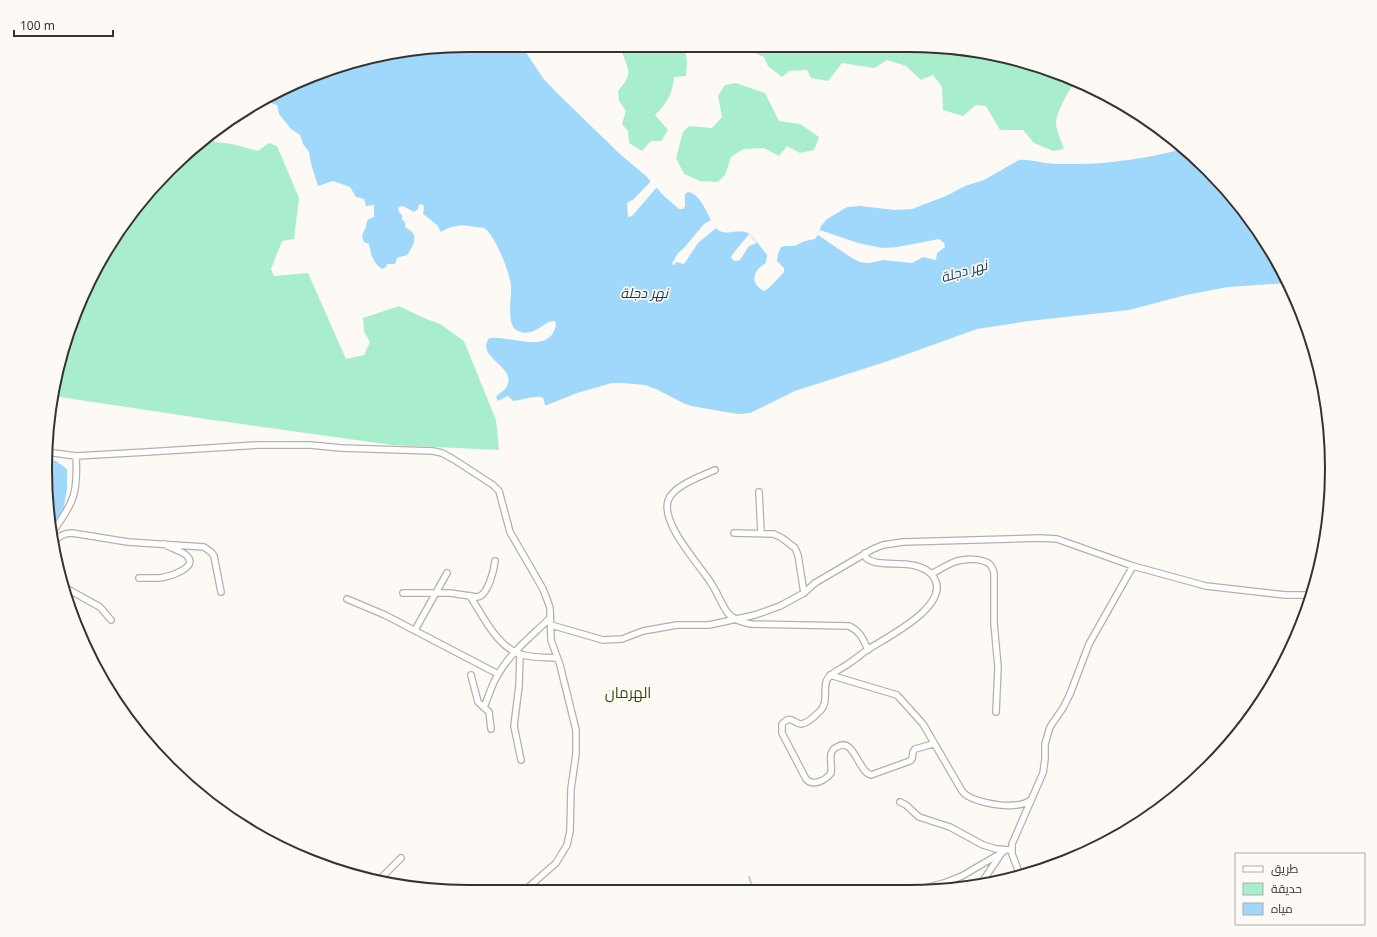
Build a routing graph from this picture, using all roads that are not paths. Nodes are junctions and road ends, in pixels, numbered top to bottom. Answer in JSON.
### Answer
{"nodes":[{"id":1,"x":53,"y":453,"type":"edge"},
{"id":2,"x":76,"y":456,"type":"junction"},
{"id":3,"x":715,"y":470,"type":"dead end"},
{"id":4,"x":759,"y":492,"type":"dead end"},
{"id":5,"x":57,"y":526,"type":"edge"},
{"id":6,"x":734,"y":533,"type":"dead end"},
{"id":7,"x":761,"y":533,"type":"junction"},
{"id":8,"x":58,"y":537,"type":"edge"},
{"id":9,"x":163,"y":544,"type":"junction"},
{"id":10,"x":865,"y":553,"type":"junction"},
{"id":11,"x":495,"y":561,"type":"dead end"},
{"id":12,"x":1133,"y":566,"type":"junction"},
{"id":13,"x":447,"y":573,"type":"dead end"},
{"id":14,"x":931,"y":574,"type":"junction"},
{"id":15,"x":139,"y":578,"type":"dead end"},
{"id":16,"x":71,"y":591,"type":"edge"},
{"id":17,"x":221,"y":592,"type":"dead end"},
{"id":18,"x":403,"y":593,"type":"dead end"},
{"id":19,"x":436,"y":593,"type":"junction"},
{"id":20,"x":804,"y":593,"type":"junction"},
{"id":21,"x":1305,"y":595,"type":"edge"},
{"id":22,"x":470,"y":596,"type":"junction"},
{"id":23,"x":347,"y":599,"type":"dead end"},
{"id":24,"x":550,"y":618,"type":"junction"},
{"id":25,"x":734,"y":618,"type":"junction"},
{"id":26,"x":111,"y":620,"type":"dead end"},
{"id":27,"x":551,"y":625,"type":"junction"},
{"id":28,"x":415,"y":630,"type":"junction"},
{"id":29,"x":868,"y":650,"type":"junction"},
{"id":30,"x":517,"y":653,"type":"junction"},
{"id":31,"x":557,"y":658,"type":"junction"},
{"id":32,"x":498,"y":674,"type":"junction"},
{"id":33,"x":471,"y":675,"type":"dead end"},
{"id":34,"x":830,"y":675,"type":"junction"},
{"id":35,"x":484,"y":707,"type":"junction"},
{"id":36,"x":996,"y":712,"type":"dead end"},
{"id":37,"x":491,"y":729,"type":"dead end"},
{"id":38,"x":933,"y":744,"type":"junction"},
{"id":39,"x":521,"y":760,"type":"dead end"},
{"id":40,"x":1031,"y":800,"type":"junction"},
{"id":41,"x":900,"y":802,"type":"dead end"},
{"id":42,"x":1007,"y":850,"type":"junction"},
{"id":43,"x":402,"y":858,"type":"dead end"},
{"id":44,"x":1018,"y":870,"type":"edge"},
{"id":45,"x":383,"y":876,"type":"edge"},
{"id":46,"x":986,"y":878,"type":"edge"},
{"id":47,"x":943,"y":883,"type":"edge"},
{"id":48,"x":530,"y":885,"type":"edge"}],
"edges":[{"from":1,"to":2,"type":"street"},
{"from":2,"to":5,"type":"street"},
{"from":2,"to":24,"type":"street"},
{"from":3,"to":25,"type":"street"},
{"from":4,"to":7,"type":"street"},
{"from":6,"to":7,"type":"street"},
{"from":7,"to":20,"type":"street"},
{"from":8,"to":9,"type":"street"},
{"from":9,"to":15,"type":"street"},
{"from":9,"to":17,"type":"street"},
{"from":10,"to":12,"type":"street"},
{"from":10,"to":14,"type":"street"},
{"from":10,"to":20,"type":"street"},
{"from":11,"to":22,"type":"street"},
{"from":12,"to":21,"type":"street"},
{"from":12,"to":40,"type":"street"},
{"from":13,"to":19,"type":"street"},
{"from":14,"to":29,"type":"street"},
{"from":14,"to":36,"type":"street"},
{"from":16,"to":26,"type":"street"},
{"from":18,"to":19,"type":"street"},
{"from":19,"to":22,"type":"street"},
{"from":19,"to":28,"type":"street"},
{"from":20,"to":25,"type":"street"},
{"from":22,"to":30,"type":"street"},
{"from":23,"to":28,"type":"street"},
{"from":24,"to":27,"type":"street"},
{"from":24,"to":30,"type":"street"},
{"from":25,"to":27,"type":"street"},
{"from":25,"to":29,"type":"street"},
{"from":27,"to":31,"type":"street"},
{"from":28,"to":32,"type":"street"},
{"from":29,"to":34,"type":"street"},
{"from":30,"to":31,"type":"street"},
{"from":30,"to":32,"type":"street"},
{"from":30,"to":39,"type":"street"},
{"from":31,"to":48,"type":"street"},
{"from":32,"to":35,"type":"street"},
{"from":33,"to":35,"type":"street"},
{"from":34,"to":38,"type":"street"},
{"from":34,"to":38,"type":"street"},
{"from":35,"to":37,"type":"street"},
{"from":38,"to":40,"type":"street"},
{"from":40,"to":42,"type":"street"},
{"from":41,"to":42,"type":"street"},
{"from":42,"to":44,"type":"street"},
{"from":42,"to":46,"type":"street"},
{"from":42,"to":47,"type":"street"},
{"from":43,"to":45,"type":"street"}]}
